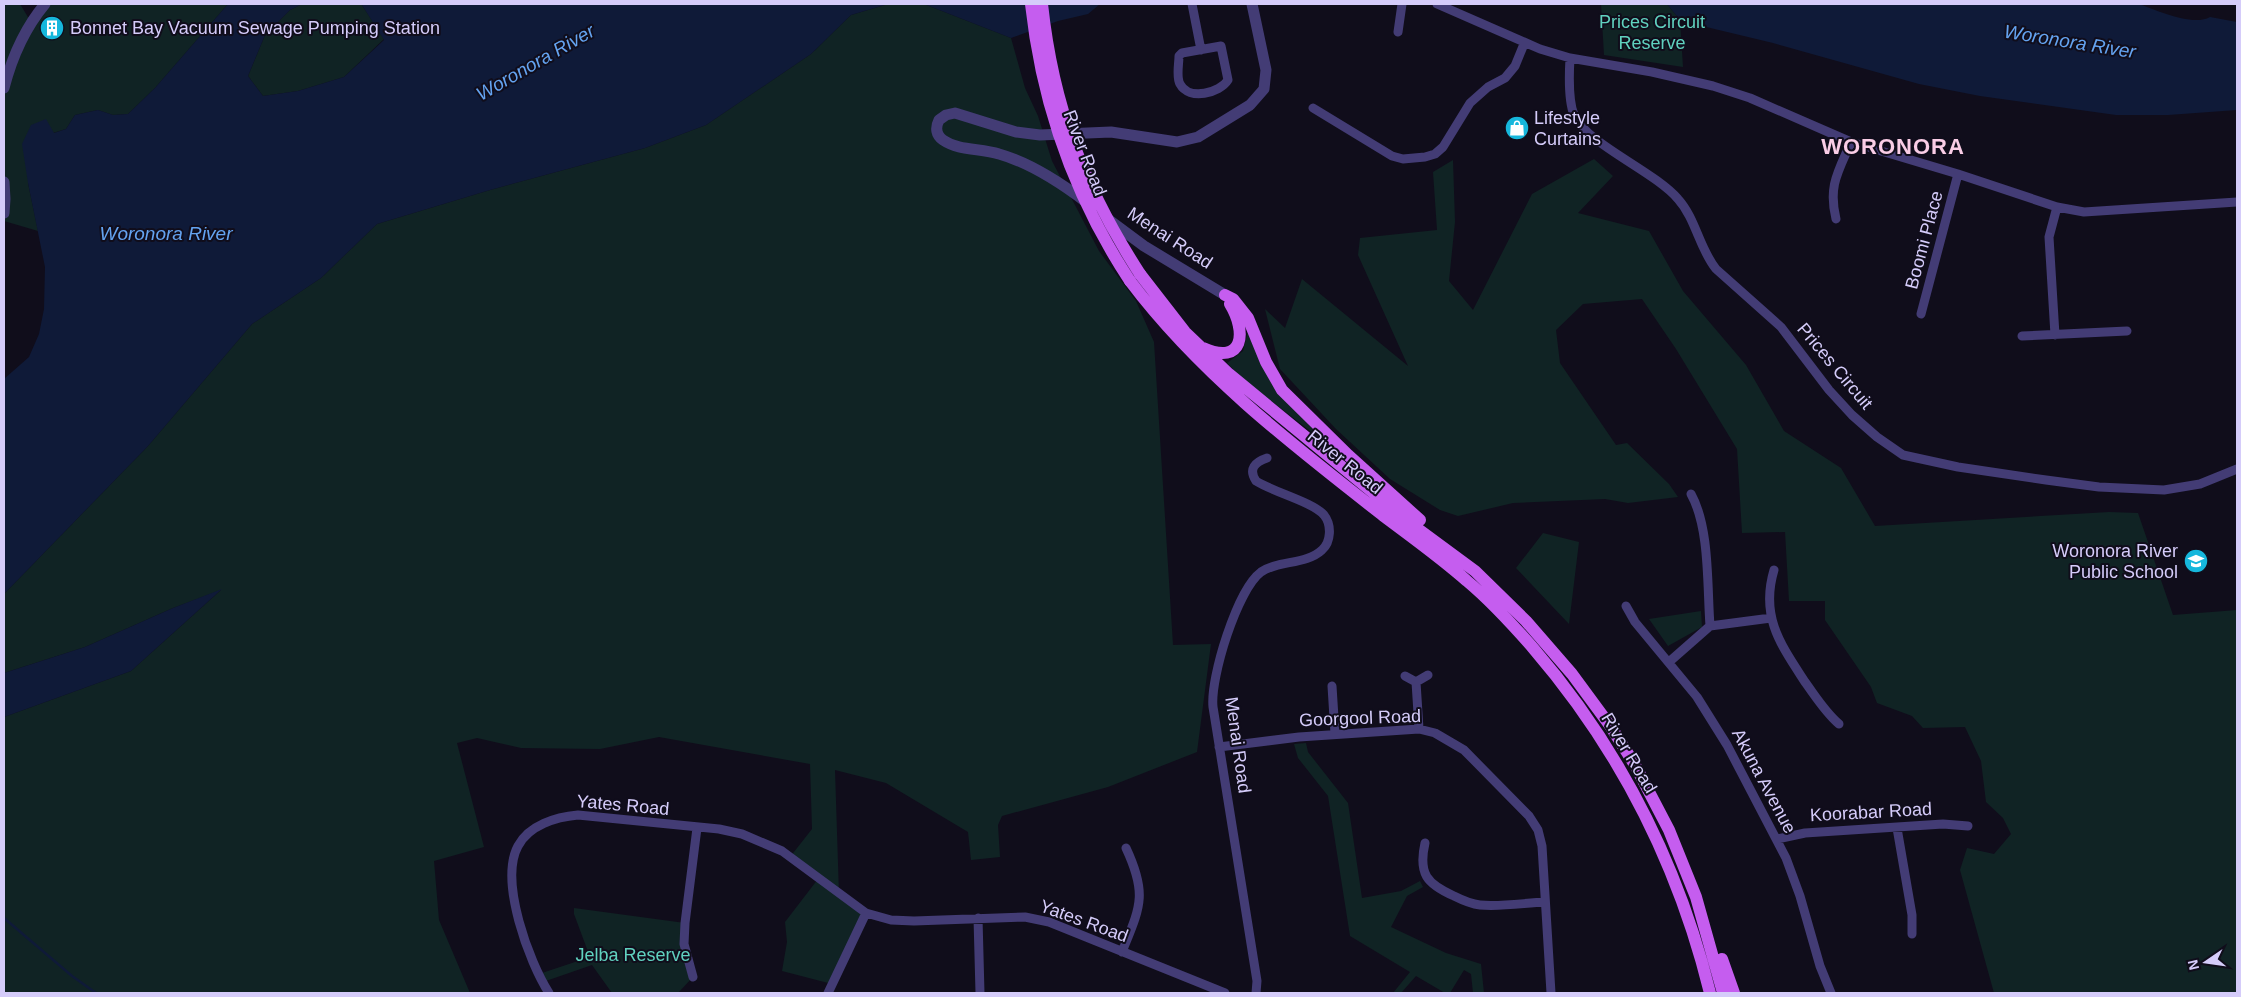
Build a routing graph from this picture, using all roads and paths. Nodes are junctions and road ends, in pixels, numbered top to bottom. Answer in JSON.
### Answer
{"nodes":[{"id":1,"x":45,"y":4,"type":"edge"},
{"id":2,"x":1031,"y":4,"type":"edge"},
{"id":3,"x":1042,"y":4,"type":"edge"},
{"id":4,"x":1192,"y":4,"type":"edge"},
{"id":5,"x":1252,"y":4,"type":"edge"},
{"id":6,"x":1402,"y":4,"type":"edge"},
{"id":7,"x":1437,"y":4,"type":"edge"},
{"id":8,"x":1398,"y":32,"type":"dead end"},
{"id":9,"x":1524,"y":44,"type":"junction"},
{"id":10,"x":1201,"y":50,"type":"junction"},
{"id":11,"x":1570,"y":58,"type":"junction"},
{"id":12,"x":4,"y":88,"type":"edge"},
{"id":13,"x":1313,"y":108,"type":"dead end"},
{"id":14,"x":1851,"y":142,"type":"junction"},
{"id":15,"x":1958,"y":174,"type":"junction"},
{"id":16,"x":4,"y":182,"type":"edge"},
{"id":17,"x":2237,"y":202,"type":"edge"},
{"id":18,"x":2057,"y":207,"type":"junction"},
{"id":19,"x":4,"y":213,"type":"edge"},
{"id":20,"x":1836,"y":219,"type":"dead end"},
{"id":21,"x":1135,"y":278,"type":"junction"},
{"id":22,"x":1225,"y":295,"type":"junction"},
{"id":23,"x":1921,"y":314,"type":"dead end"},
{"id":24,"x":2127,"y":331,"type":"dead end"},
{"id":25,"x":2055,"y":335,"type":"junction"},
{"id":26,"x":2022,"y":336,"type":"dead end"},
{"id":27,"x":1199,"y":346,"type":"junction"},
{"id":28,"x":1267,"y":458,"type":"dead end"},
{"id":29,"x":2237,"y":469,"type":"edge"},
{"id":30,"x":1691,"y":494,"type":"dead end"},
{"id":31,"x":1442,"y":545,"type":"junction"},
{"id":32,"x":1774,"y":570,"type":"dead end"},
{"id":33,"x":1626,"y":606,"type":"dead end"},
{"id":34,"x":1771,"y":618,"type":"junction"},
{"id":35,"x":1710,"y":626,"type":"junction"},
{"id":36,"x":1669,"y":662,"type":"junction"},
{"id":37,"x":1428,"y":675,"type":"dead end"},
{"id":38,"x":1405,"y":676,"type":"dead end"},
{"id":39,"x":1416,"y":682,"type":"junction"},
{"id":40,"x":1332,"y":686,"type":"dead end"},
{"id":41,"x":1839,"y":724,"type":"dead end"},
{"id":42,"x":1419,"y":729,"type":"junction"},
{"id":43,"x":1335,"y":734,"type":"junction"},
{"id":44,"x":1219,"y":747,"type":"junction"},
{"id":45,"x":1968,"y":826,"type":"dead end"},
{"id":46,"x":697,"y":828,"type":"junction"},
{"id":47,"x":1897,"y":828,"type":"junction"},
{"id":48,"x":1777,"y":839,"type":"junction"},
{"id":49,"x":1425,"y":843,"type":"dead end"},
{"id":50,"x":1126,"y":848,"type":"dead end"},
{"id":51,"x":1696,"y":897,"type":"junction"},
{"id":52,"x":1546,"y":902,"type":"junction"},
{"id":53,"x":866,"y":913,"type":"junction"},
{"id":54,"x":978,"y":918,"type":"junction"},
{"id":55,"x":1688,"y":921,"type":"junction"},
{"id":56,"x":1912,"y":934,"type":"dead end"},
{"id":57,"x":1122,"y":952,"type":"junction"},
{"id":58,"x":693,"y":977,"type":"dead end"},
{"id":59,"x":549,"y":993,"type":"edge"},
{"id":60,"x":828,"y":993,"type":"edge"},
{"id":61,"x":980,"y":993,"type":"edge"},
{"id":62,"x":1225,"y":993,"type":"edge"},
{"id":63,"x":1256,"y":993,"type":"edge"},
{"id":64,"x":1551,"y":993,"type":"edge"},
{"id":65,"x":1704,"y":993,"type":"edge"},
{"id":66,"x":1710,"y":993,"type":"edge"},
{"id":67,"x":1722,"y":993,"type":"edge"},
{"id":68,"x":1734,"y":993,"type":"edge"},
{"id":69,"x":1831,"y":993,"type":"edge"}],
"edges":[{"from":1,"to":12,"type":"street"},
{"from":2,"to":21,"type":"main road","name":"River Road","bridge":true},
{"from":3,"to":21,"type":"main road","name":"River Road","bridge":true},
{"from":4,"to":10,"type":"street"},
{"from":5,"to":22,"type":"street","name":"Menai Road"},
{"from":6,"to":8,"type":"street"},
{"from":7,"to":9,"type":"street"},
{"from":9,"to":11,"type":"street"},
{"from":9,"to":13,"type":"street"},
{"from":10,"to":10,"type":"street"},
{"from":11,"to":14,"type":"street"},
{"from":11,"to":29,"type":"street","name":"Prices Circuit"},
{"from":14,"to":15,"type":"street"},
{"from":14,"to":20,"type":"street"},
{"from":15,"to":18,"type":"street"},
{"from":15,"to":23,"type":"street","name":"Boomi Place"},
{"from":16,"to":19,"type":"street"},
{"from":17,"to":18,"type":"street"},
{"from":18,"to":25,"type":"street"},
{"from":21,"to":27,"type":"main road","name":"River Road"},
{"from":21,"to":55,"type":"main road","name":"River Road"},
{"from":22,"to":27,"type":"main road"},
{"from":22,"to":31,"type":"main road"},
{"from":24,"to":25,"type":"street"},
{"from":25,"to":26,"type":"street"},
{"from":27,"to":31,"type":"main road","name":"River Road"},
{"from":28,"to":44,"type":"street","name":"Menai Road"},
{"from":30,"to":35,"type":"street"},
{"from":31,"to":51,"type":"main road","name":"River Road"},
{"from":32,"to":34,"type":"street"},
{"from":33,"to":36,"type":"street","name":"Akuna Avenue"},
{"from":34,"to":35,"type":"street"},
{"from":34,"to":41,"type":"street"},
{"from":35,"to":36,"type":"street"},
{"from":36,"to":48,"type":"street","name":"Akuna Avenue"},
{"from":37,"to":39,"type":"street"},
{"from":38,"to":39,"type":"street"},
{"from":39,"to":42,"type":"street"},
{"from":40,"to":43,"type":"street"},
{"from":42,"to":43,"type":"street","name":"Goorgool Road"},
{"from":42,"to":52,"type":"street","name":"Goorgool Road"},
{"from":43,"to":44,"type":"street","name":"Goorgool Road"},
{"from":44,"to":63,"type":"street","name":"Menai Road"},
{"from":45,"to":47,"type":"street","name":"Koorabar Road"},
{"from":46,"to":53,"type":"street","name":"Yates Road"},
{"from":46,"to":58,"type":"street"},
{"from":46,"to":59,"type":"street","name":"Yates Road"},
{"from":47,"to":48,"type":"street","name":"Koorabar Road"},
{"from":47,"to":56,"type":"street"},
{"from":48,"to":69,"type":"street","name":"Akuna Avenue"},
{"from":49,"to":52,"type":"street"},
{"from":50,"to":57,"type":"street"},
{"from":51,"to":67,"type":"main road"},
{"from":51,"to":68,"type":"main road"},
{"from":52,"to":64,"type":"street","name":"Goorgool Road"},
{"from":53,"to":54,"type":"street","name":"Yates Road"},
{"from":53,"to":60,"type":"street"},
{"from":54,"to":57,"type":"street","name":"Yates Road"},
{"from":54,"to":61,"type":"street"},
{"from":55,"to":65,"type":"main road"},
{"from":55,"to":66,"type":"main road"},
{"from":57,"to":62,"type":"street","name":"Yates Road"}]}
